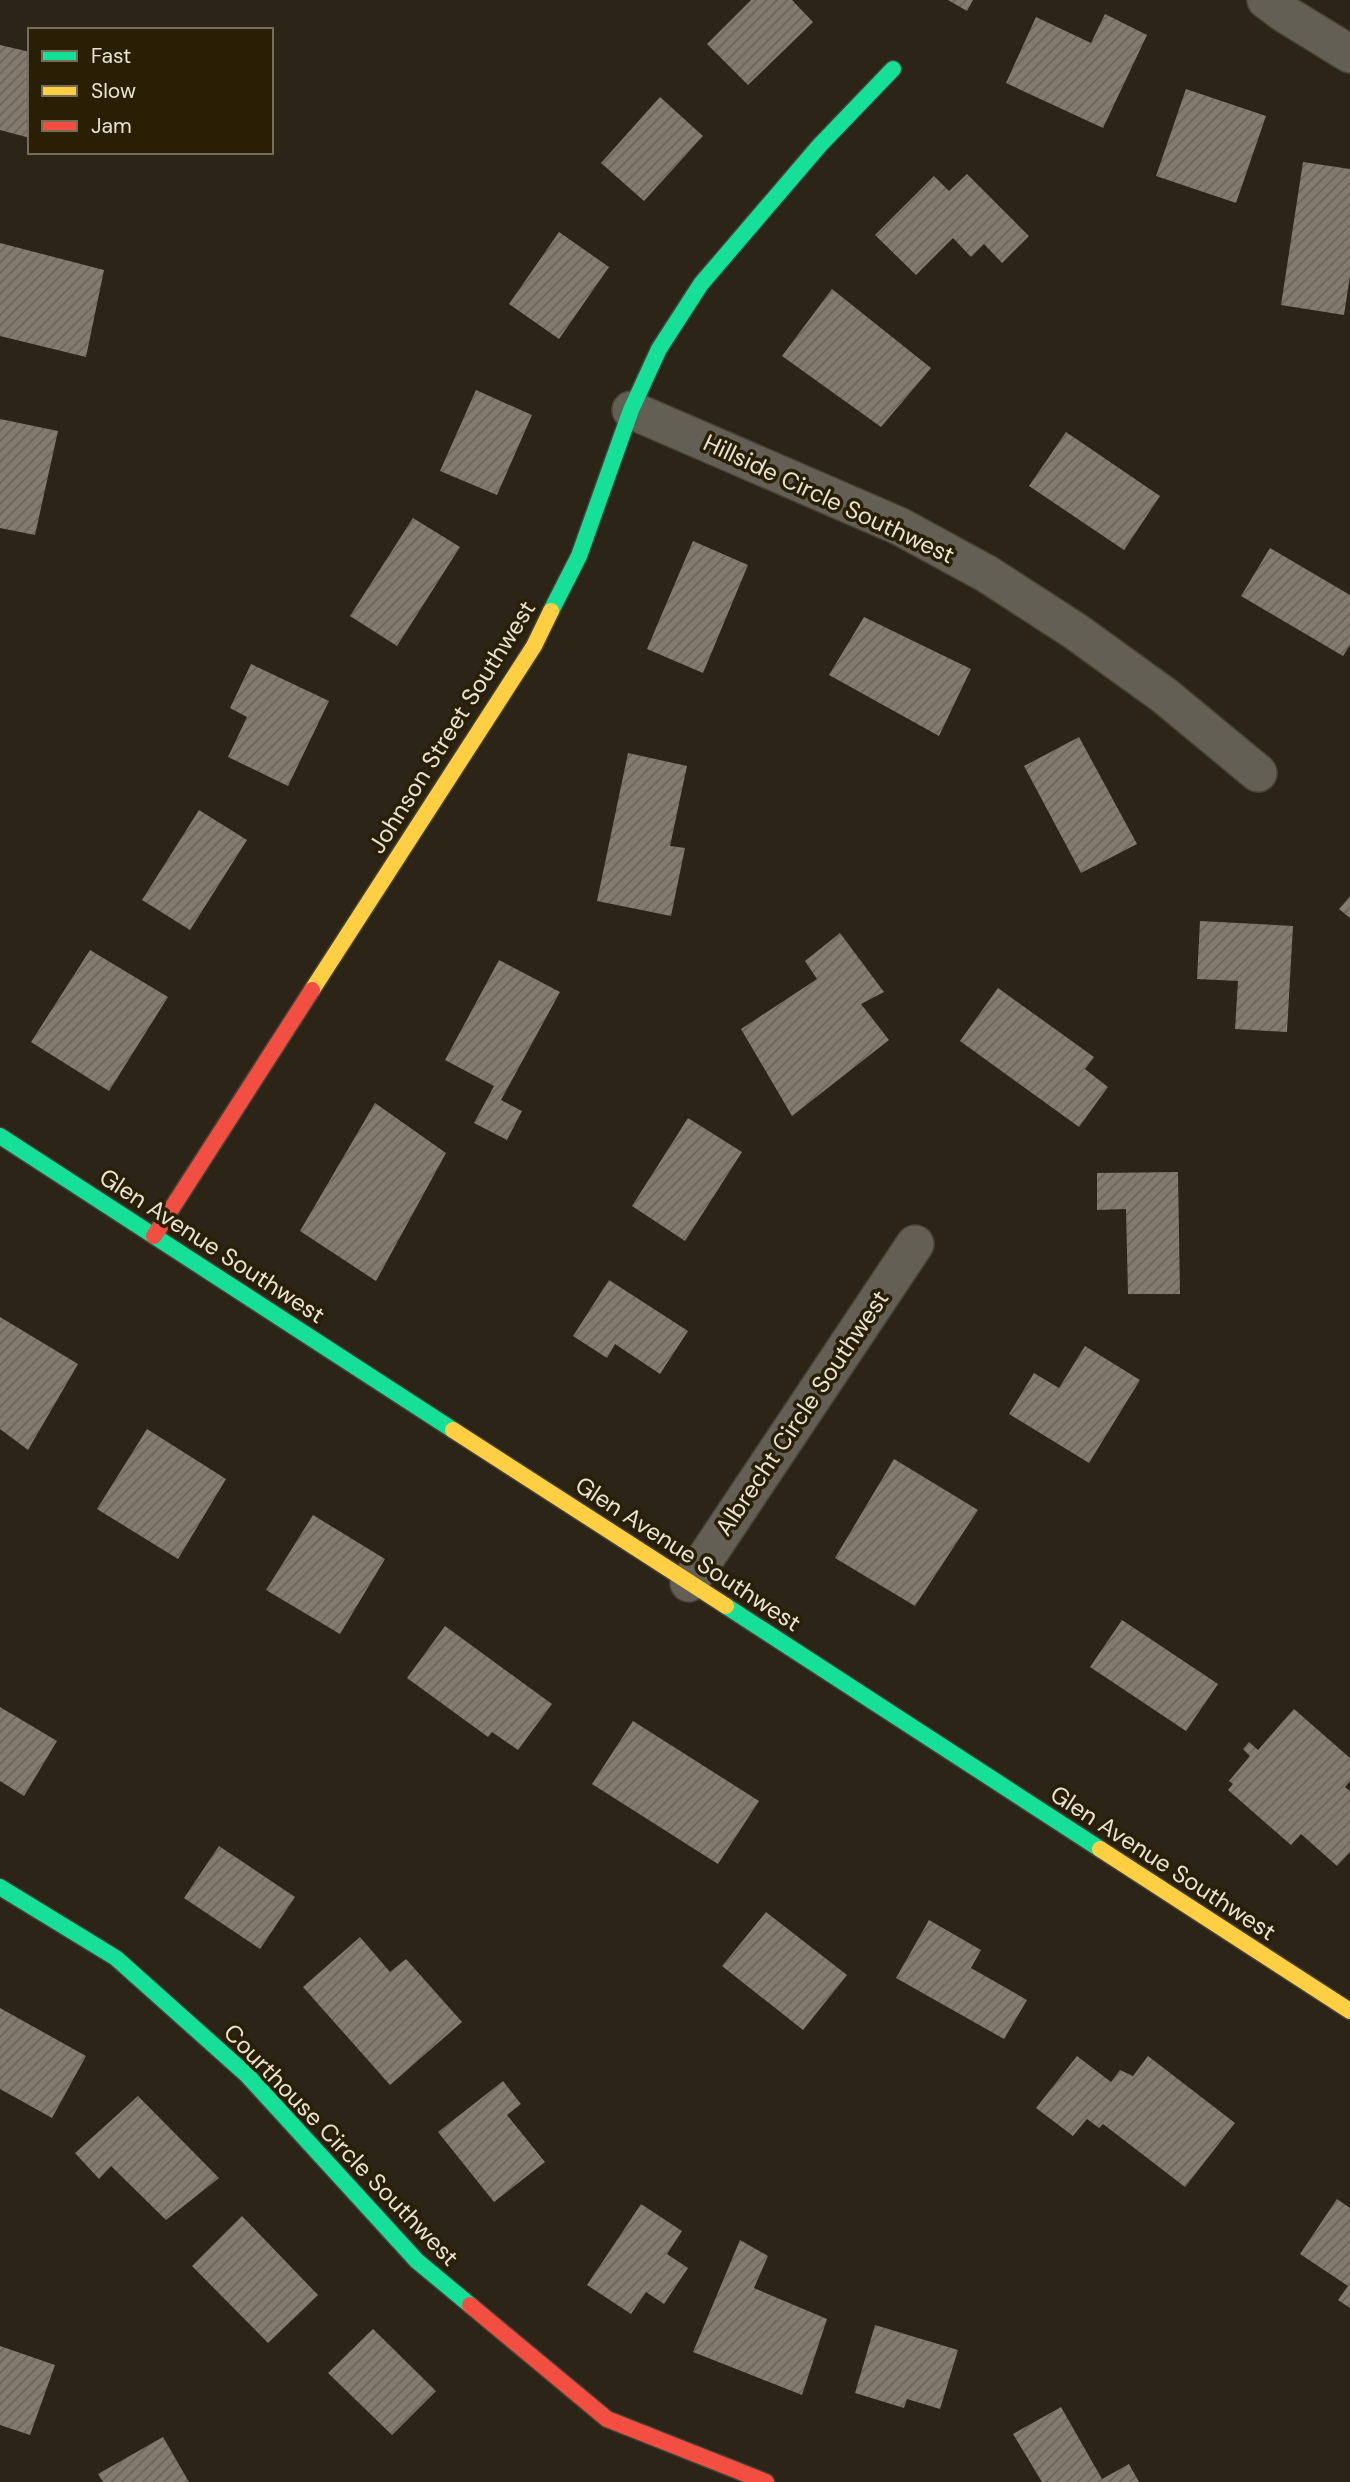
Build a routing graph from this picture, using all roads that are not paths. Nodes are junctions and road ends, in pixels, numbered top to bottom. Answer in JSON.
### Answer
{"nodes":[{"id":1,"x":1266,"y":0,"type":"edge"},
{"id":2,"x":1350,"y":54,"type":"edge"},
{"id":3,"x":892,"y":69,"type":"dead end"},
{"id":4,"x":631,"y":410,"type":"junction"},
{"id":5,"x":1258,"y":773,"type":"dead end"},
{"id":6,"x":0,"y":1136,"type":"edge"},
{"id":7,"x":154,"y":1236,"type":"junction"},
{"id":8,"x":915,"y":1244,"type":"dead end"},
{"id":9,"x":690,"y":1583,"type":"junction"},
{"id":10,"x":0,"y":1887,"type":"edge"},
{"id":11,"x":1350,"y":2011,"type":"edge"},
{"id":12,"x":766,"y":2482,"type":"edge"}],
"edges":[{"from":1,"to":2,"type":"street"},
{"from":3,"to":4,"type":"street","name":"Johnson Street Southwest"},
{"from":4,"to":5,"type":"street","name":"Hillside Circle Southwest"},
{"from":4,"to":7,"type":"street","name":"Johnson Street Southwest"},
{"from":6,"to":7,"type":"street","name":"Glen Avenue Southwest"},
{"from":7,"to":9,"type":"street","name":"Glen Avenue Southwest"},
{"from":8,"to":9,"type":"street","name":"Albrecht Circle Southwest"},
{"from":9,"to":11,"type":"street","name":"Glen Avenue Southwest"},
{"from":10,"to":12,"type":"street","name":"Courthouse Circle Southwest"}]}
